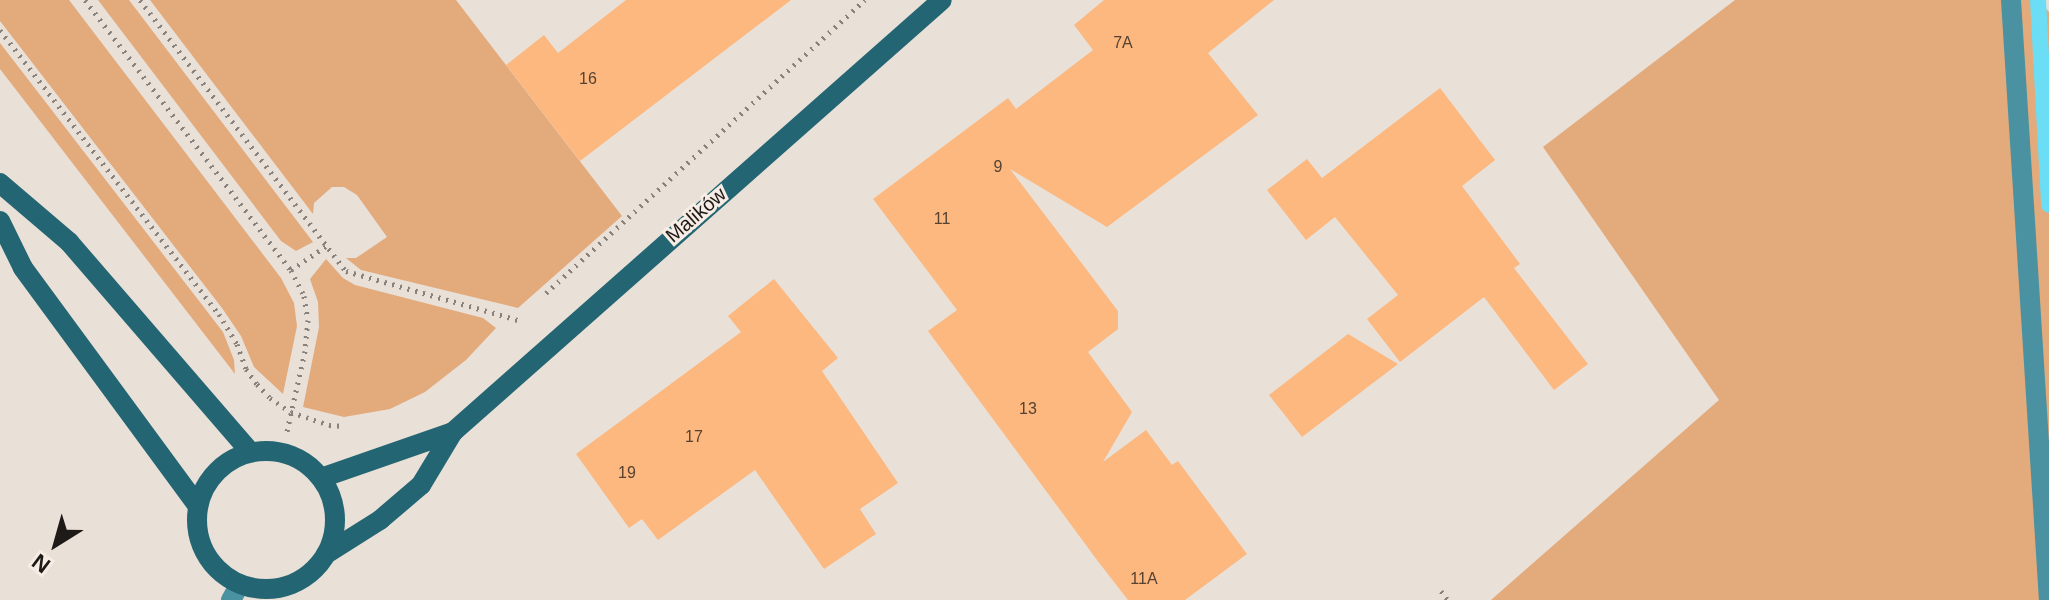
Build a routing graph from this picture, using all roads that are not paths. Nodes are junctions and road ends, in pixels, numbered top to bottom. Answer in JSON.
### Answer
{"nodes":[{"id":1,"x":942,"y":0,"type":"edge"},
{"id":2,"x":2011,"y":0,"type":"edge"},
{"id":3,"x":0,"y":183,"type":"edge"},
{"id":4,"x":0,"y":221,"type":"edge"},
{"id":5,"x":453,"y":432,"type":"junction"},
{"id":6,"x":250,"y":452,"type":"junction"},
{"id":7,"x":321,"y":478,"type":"junction"},
{"id":8,"x":198,"y":506,"type":"junction"},
{"id":9,"x":326,"y":554,"type":"junction"},
{"id":10,"x":236,"y":592,"type":"edge"},
{"id":11,"x":2049,"y":600,"type":"edge"}],
"edges":[{"from":1,"to":5,"type":"main road","name":"Malików"},
{"from":2,"to":11,"type":"lane"},
{"from":3,"to":6,"type":"main road"},
{"from":4,"to":8,"type":"main road"},
{"from":5,"to":7,"type":"main road","name":"Malików"},
{"from":5,"to":9,"type":"main road","name":"Malików"},
{"from":6,"to":7,"type":"main road"},
{"from":6,"to":8,"type":"main road"},
{"from":7,"to":9,"type":"main road"},
{"from":8,"to":10,"type":"main road"},
{"from":9,"to":10,"type":"main road"}]}
